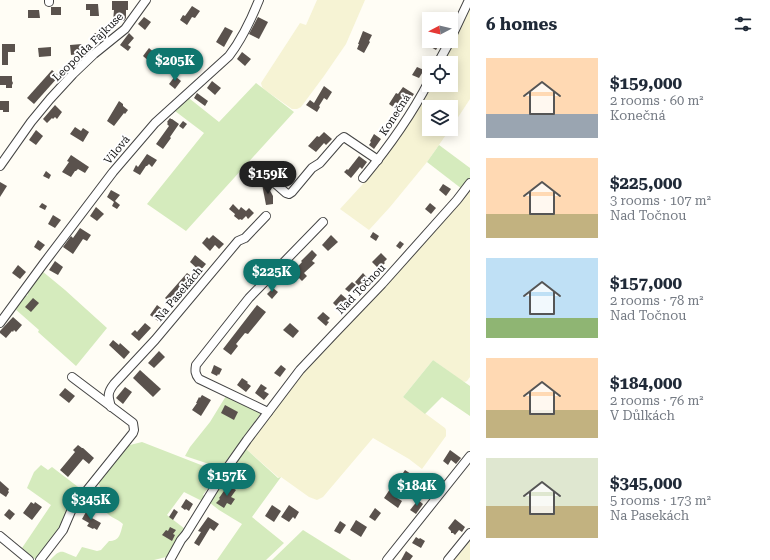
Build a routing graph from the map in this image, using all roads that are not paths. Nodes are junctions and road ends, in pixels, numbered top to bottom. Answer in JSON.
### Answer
{"nodes":[{"id":1,"x":146,"y":0,"type":"edge"},
{"id":2,"x":259,"y":0,"type":"edge"},
{"id":3,"x":469,"y":0,"type":"edge"},
{"id":4,"x":458,"y":23,"type":"edge"},
{"id":5,"x":422,"y":92,"type":"edge"},
{"id":6,"x":378,"y":160,"type":"junction"},
{"id":7,"x":0,"y":166,"type":"edge"},
{"id":8,"x":363,"y":178,"type":"dead end"},
{"id":9,"x":270,"y":179,"type":"dead end"},
{"id":10,"x":470,"y":183,"type":"edge"},
{"id":11,"x":266,"y":216,"type":"dead end"},
{"id":12,"x":323,"y":222,"type":"dead end"},
{"id":13,"x":0,"y":323,"type":"edge"},
{"id":14,"x":72,"y":377,"type":"dead end"},
{"id":15,"x":110,"y":389,"type":"junction"},
{"id":16,"x":94,"y":394,"type":"junction"},
{"id":17,"x":111,"y":407,"type":"junction"},
{"id":18,"x":268,"y":412,"type":"junction"},
{"id":19,"x":470,"y":456,"type":"edge"},
{"id":20,"x":470,"y":533,"type":"edge"},
{"id":21,"x":0,"y":536,"type":"edge"},
{"id":22,"x":28,"y":560,"type":"edge"},
{"id":23,"x":40,"y":560,"type":"edge"},
{"id":24,"x":170,"y":560,"type":"edge"},
{"id":25,"x":387,"y":560,"type":"edge"},
{"id":26,"x":448,"y":560,"type":"edge"}],
"edges":[{"from":1,"to":7,"type":"street","name":"Leopolda Fajkuse"},
{"from":2,"to":13,"type":"street","name":"Vilová"},
{"from":3,"to":4,"type":"street"},
{"from":5,"to":6,"type":"street","name":"Konečná"},
{"from":6,"to":8,"type":"street","name":"Konečná"},
{"from":6,"to":9,"type":"street"},
{"from":10,"to":18,"type":"street","name":"Nad Točnou"},
{"from":11,"to":15,"type":"street","name":"Na Pasekách"},
{"from":12,"to":18,"type":"street"},
{"from":14,"to":16,"type":"street"},
{"from":15,"to":16,"type":"street"},
{"from":15,"to":17,"type":"street"},
{"from":16,"to":17,"type":"street"},
{"from":17,"to":23,"type":"street"},
{"from":18,"to":24,"type":"street","name":"Nad Točnou"},
{"from":19,"to":25,"type":"street"},
{"from":20,"to":26,"type":"street"},
{"from":21,"to":22,"type":"street"}]}
